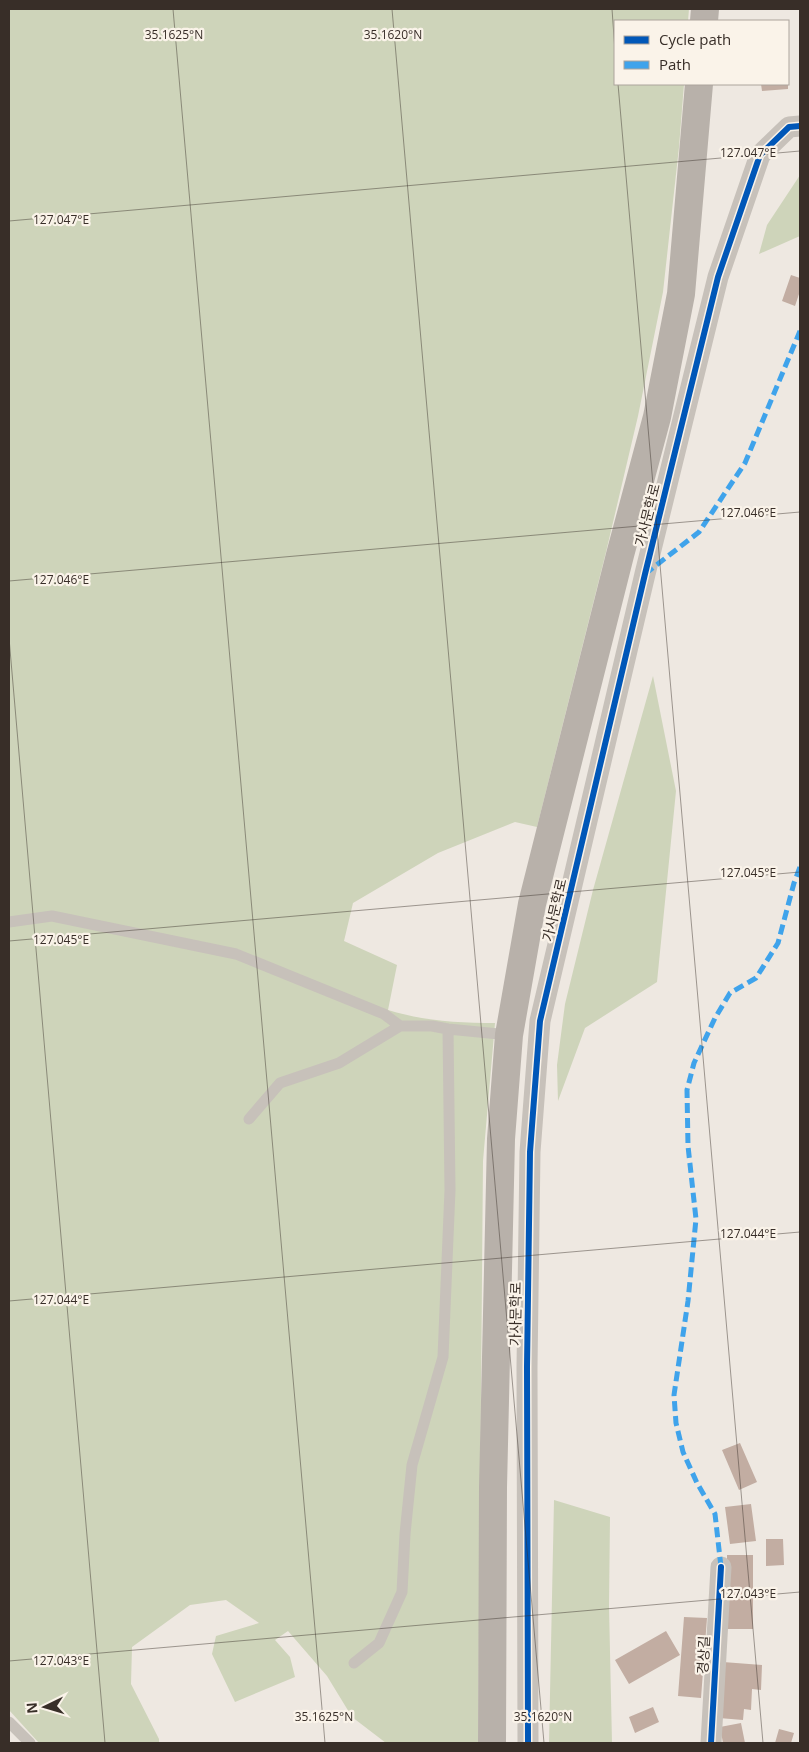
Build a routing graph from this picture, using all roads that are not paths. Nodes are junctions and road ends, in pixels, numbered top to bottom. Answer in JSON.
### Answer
{"nodes":[{"id":1,"x":699,"y":85,"type":"edge"},
{"id":2,"x":800,"y":126,"type":"edge"},
{"id":3,"x":9,"y":922,"type":"edge"},
{"id":4,"x":400,"y":1026,"type":"junction"},
{"id":5,"x":448,"y":1029,"type":"junction"},
{"id":6,"x":509,"y":1035,"type":"junction"},
{"id":7,"x":249,"y":1119,"type":"dead end"},
{"id":8,"x":721,"y":1567,"type":"dead end"},
{"id":9,"x":354,"y":1663,"type":"dead end"},
{"id":10,"x":9,"y":1722,"type":"edge"},
{"id":11,"x":30,"y":1743,"type":"edge"},
{"id":12,"x":492,"y":1743,"type":"edge"},
{"id":13,"x":528,"y":1743,"type":"edge"},
{"id":14,"x":711,"y":1743,"type":"edge"}],
"edges":[{"from":1,"to":6,"type":"main road","name":"가사문학로"},
{"from":2,"to":13,"type":"street","name":"가사문학로"},
{"from":3,"to":4,"type":"lane"},
{"from":4,"to":5,"type":"lane"},
{"from":4,"to":7,"type":"lane"},
{"from":5,"to":6,"type":"lane"},
{"from":5,"to":9,"type":"lane"},
{"from":6,"to":12,"type":"main road","name":"가사문학로"},
{"from":8,"to":14,"type":"street","name":"경상길"},
{"from":10,"to":11,"type":"lane"}]}
